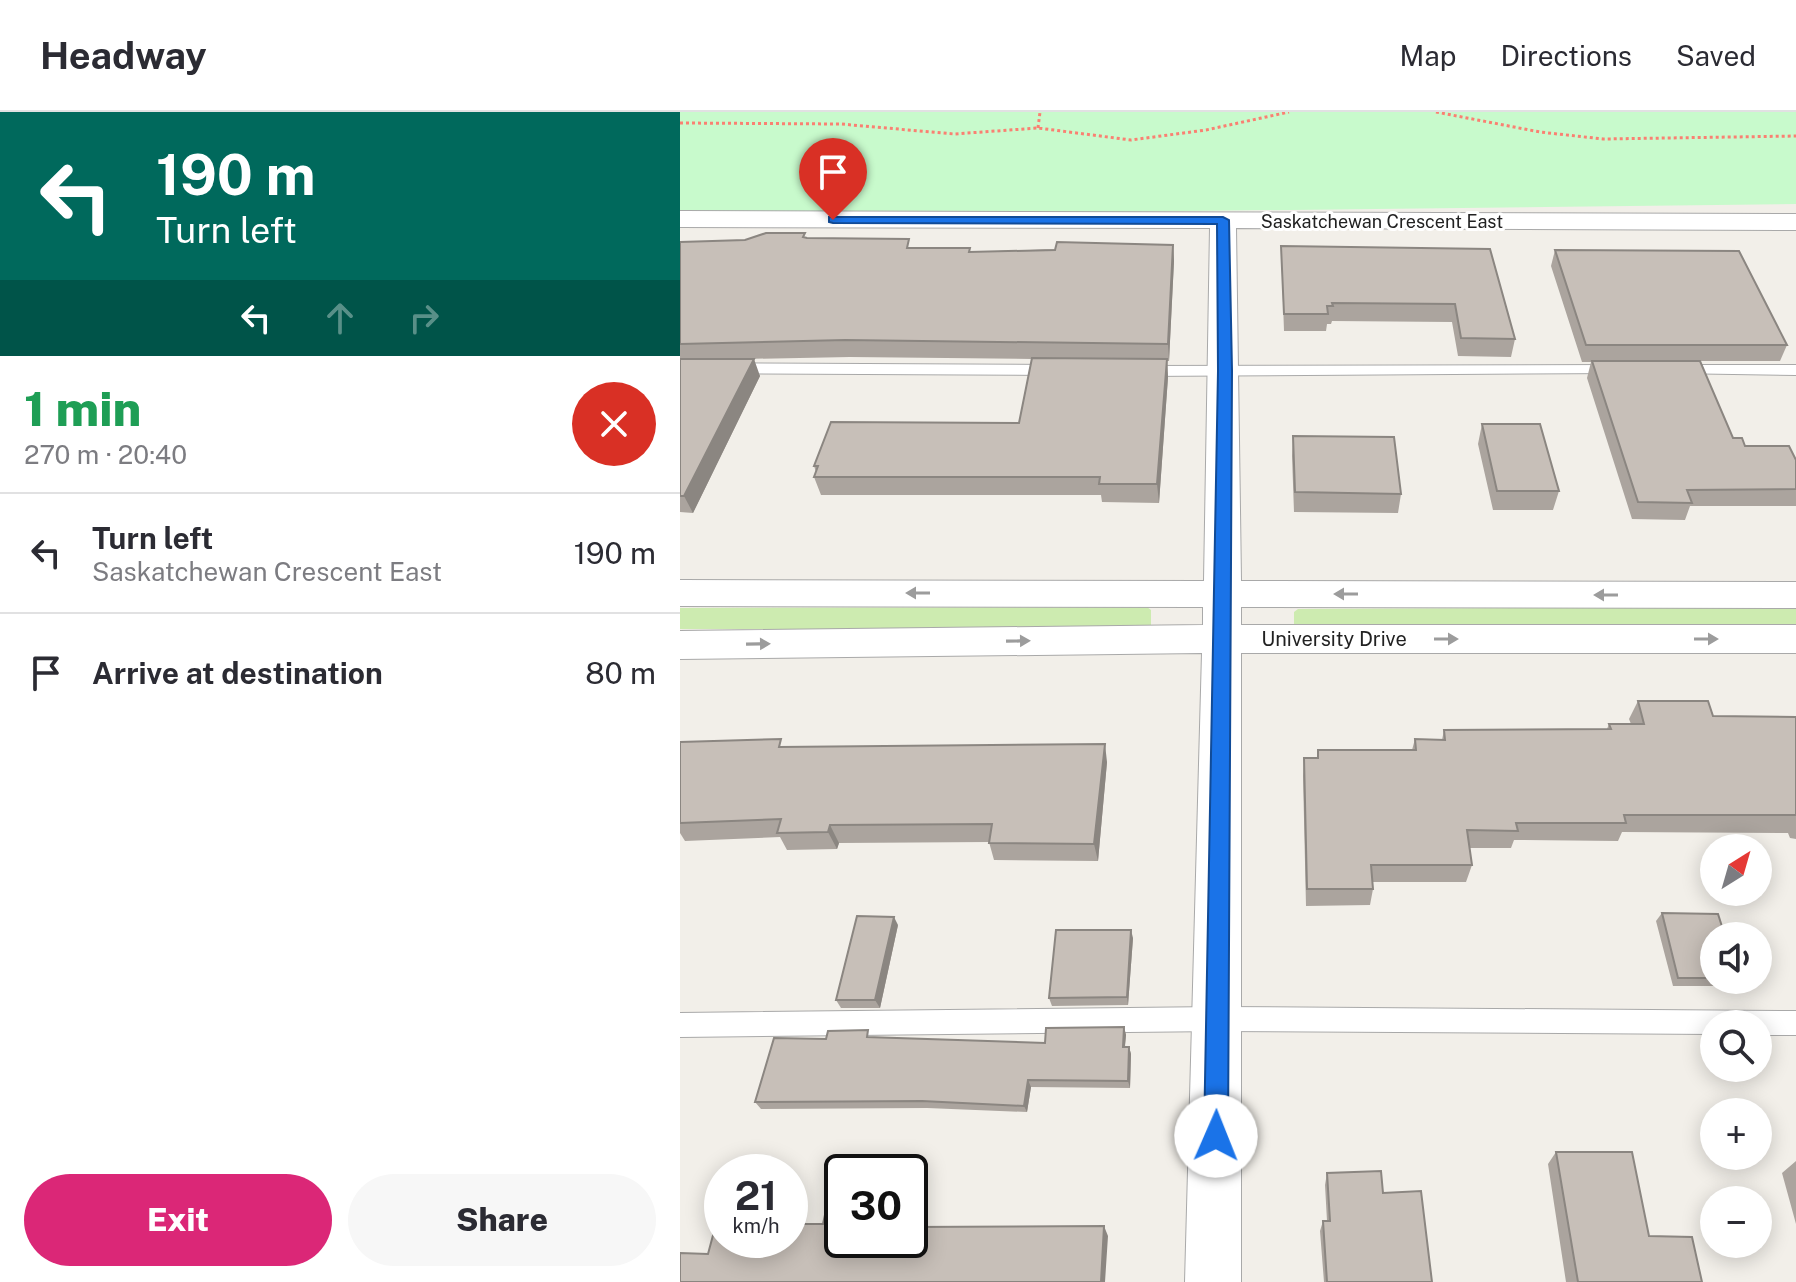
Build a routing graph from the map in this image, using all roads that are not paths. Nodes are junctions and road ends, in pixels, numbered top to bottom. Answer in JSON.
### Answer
{"nodes":[{"id":1,"x":680,"y":219,"type":"edge"},
{"id":2,"x":1223,"y":220,"type":"junction"},
{"id":3,"x":1796,"y":222,"type":"edge"},
{"id":4,"x":680,"y":368,"type":"edge"},
{"id":5,"x":1069,"y":370,"type":"edge"},
{"id":6,"x":1796,"y":370,"type":"edge"},
{"id":7,"x":1116,"y":371,"type":"edge"},
{"id":8,"x":1225,"y":371,"type":"junction"},
{"id":9,"x":680,"y":593,"type":"edge"},
{"id":10,"x":1222,"y":593,"type":"junction"},
{"id":11,"x":1796,"y":595,"type":"edge"},
{"id":12,"x":1221,"y":639,"type":"junction"},
{"id":13,"x":1796,"y":639,"type":"edge"},
{"id":14,"x":680,"y":645,"type":"edge"},
{"id":15,"x":1218,"y":1019,"type":"junction"},
{"id":16,"x":1796,"y":1023,"type":"edge"},
{"id":17,"x":680,"y":1025,"type":"edge"},
{"id":18,"x":1213,"y":1282,"type":"edge"}],
"edges":[{"from":1,"to":2,"type":"street","name":"Saskatchewan Crescent East"},
{"from":2,"to":3,"type":"street","name":"Saskatchewan Crescent East"},
{"from":2,"to":8,"type":"street"},
{"from":4,"to":5,"type":"lane"},
{"from":6,"to":8,"type":"lane"},
{"from":7,"to":8,"type":"lane"},
{"from":8,"to":10,"type":"street"},
{"from":10,"to":9,"type":"street","one_way":true},
{"from":11,"to":10,"type":"street","one_way":true},
{"from":10,"to":12,"type":"street"},
{"from":12,"to":13,"type":"street","name":"University Drive","one_way":true},
{"from":14,"to":12,"type":"street","name":"University Drive","one_way":true},
{"from":12,"to":15,"type":"street"},
{"from":15,"to":16,"type":"lane"},
{"from":15,"to":17,"type":"lane"},
{"from":15,"to":18,"type":"street"}]}
